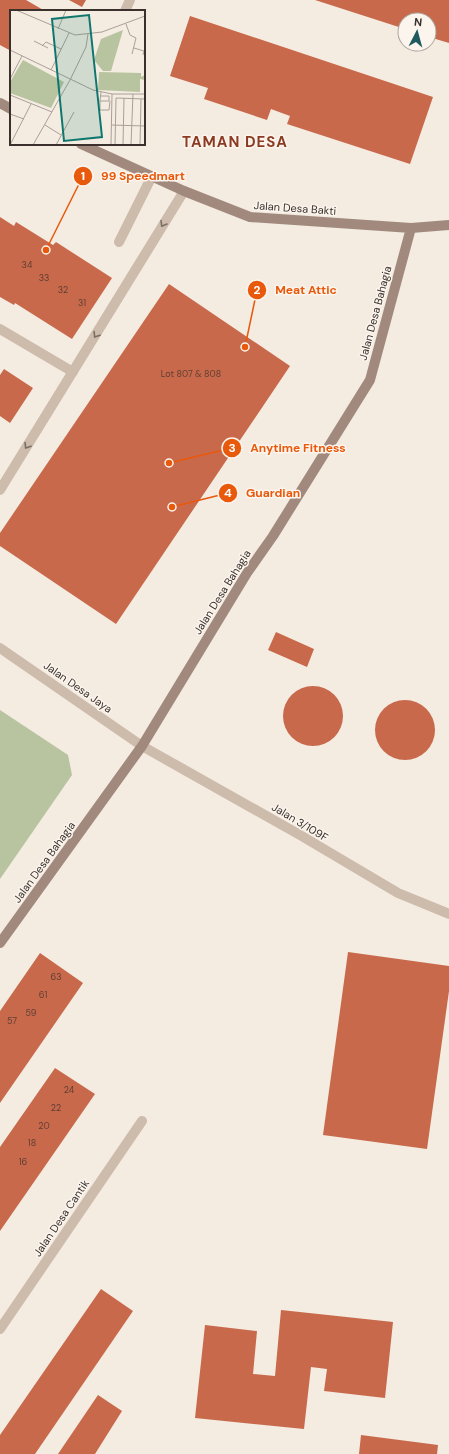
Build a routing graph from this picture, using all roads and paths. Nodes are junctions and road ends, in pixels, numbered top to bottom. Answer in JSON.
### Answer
{"nodes":[{"id":1,"x":130,"y":0,"type":"edge"},
{"id":2,"x":125,"y":10,"type":"edge"},
{"id":3,"x":0,"y":103,"type":"edge"},
{"id":4,"x":10,"y":108,"type":"edge"},
{"id":5,"x":83,"y":145,"type":"edge"},
{"id":6,"x":152,"y":176,"type":"junction"},
{"id":7,"x":184,"y":191,"type":"junction"},
{"id":8,"x":449,"y":225,"type":"edge"},
{"id":9,"x":411,"y":228,"type":"junction"},
{"id":10,"x":119,"y":242,"type":"dead end"},
{"id":11,"x":0,"y":329,"type":"edge"},
{"id":12,"x":73,"y":372,"type":"junction"},
{"id":13,"x":0,"y":490,"type":"edge"},
{"id":14,"x":0,"y":648,"type":"edge"},
{"id":15,"x":142,"y":746,"type":"junction"},
{"id":16,"x":449,"y":914,"type":"edge"},
{"id":17,"x":0,"y":943,"type":"edge"},
{"id":18,"x":142,"y":1121,"type":"dead end"},
{"id":19,"x":0,"y":1329,"type":"edge"}],
"edges":[{"from":1,"to":2,"type":"street"},
{"from":3,"to":4,"type":"street"},
{"from":5,"to":6,"type":"street","name":"Jalan Desa Bakti"},
{"from":6,"to":7,"type":"street","name":"Jalan Desa Bakti"},
{"from":6,"to":10,"type":"street"},
{"from":7,"to":9,"type":"street","name":"Jalan Desa Bakti"},
{"from":7,"to":12,"type":"street","one_way":true},
{"from":8,"to":9,"type":"street","name":"Jalan Desa Bakti"},
{"from":9,"to":15,"type":"street","name":"Jalan Desa Bahagia"},
{"from":11,"to":12,"type":"street"},
{"from":12,"to":13,"type":"street","one_way":true},
{"from":14,"to":15,"type":"street","name":"Jalan Desa Jaya"},
{"from":15,"to":16,"type":"street","name":"Jalan 3/109F"},
{"from":15,"to":17,"type":"street","name":"Jalan Desa Bahagia"},
{"from":18,"to":19,"type":"street","name":"Jalan Desa Cantik"}]}
